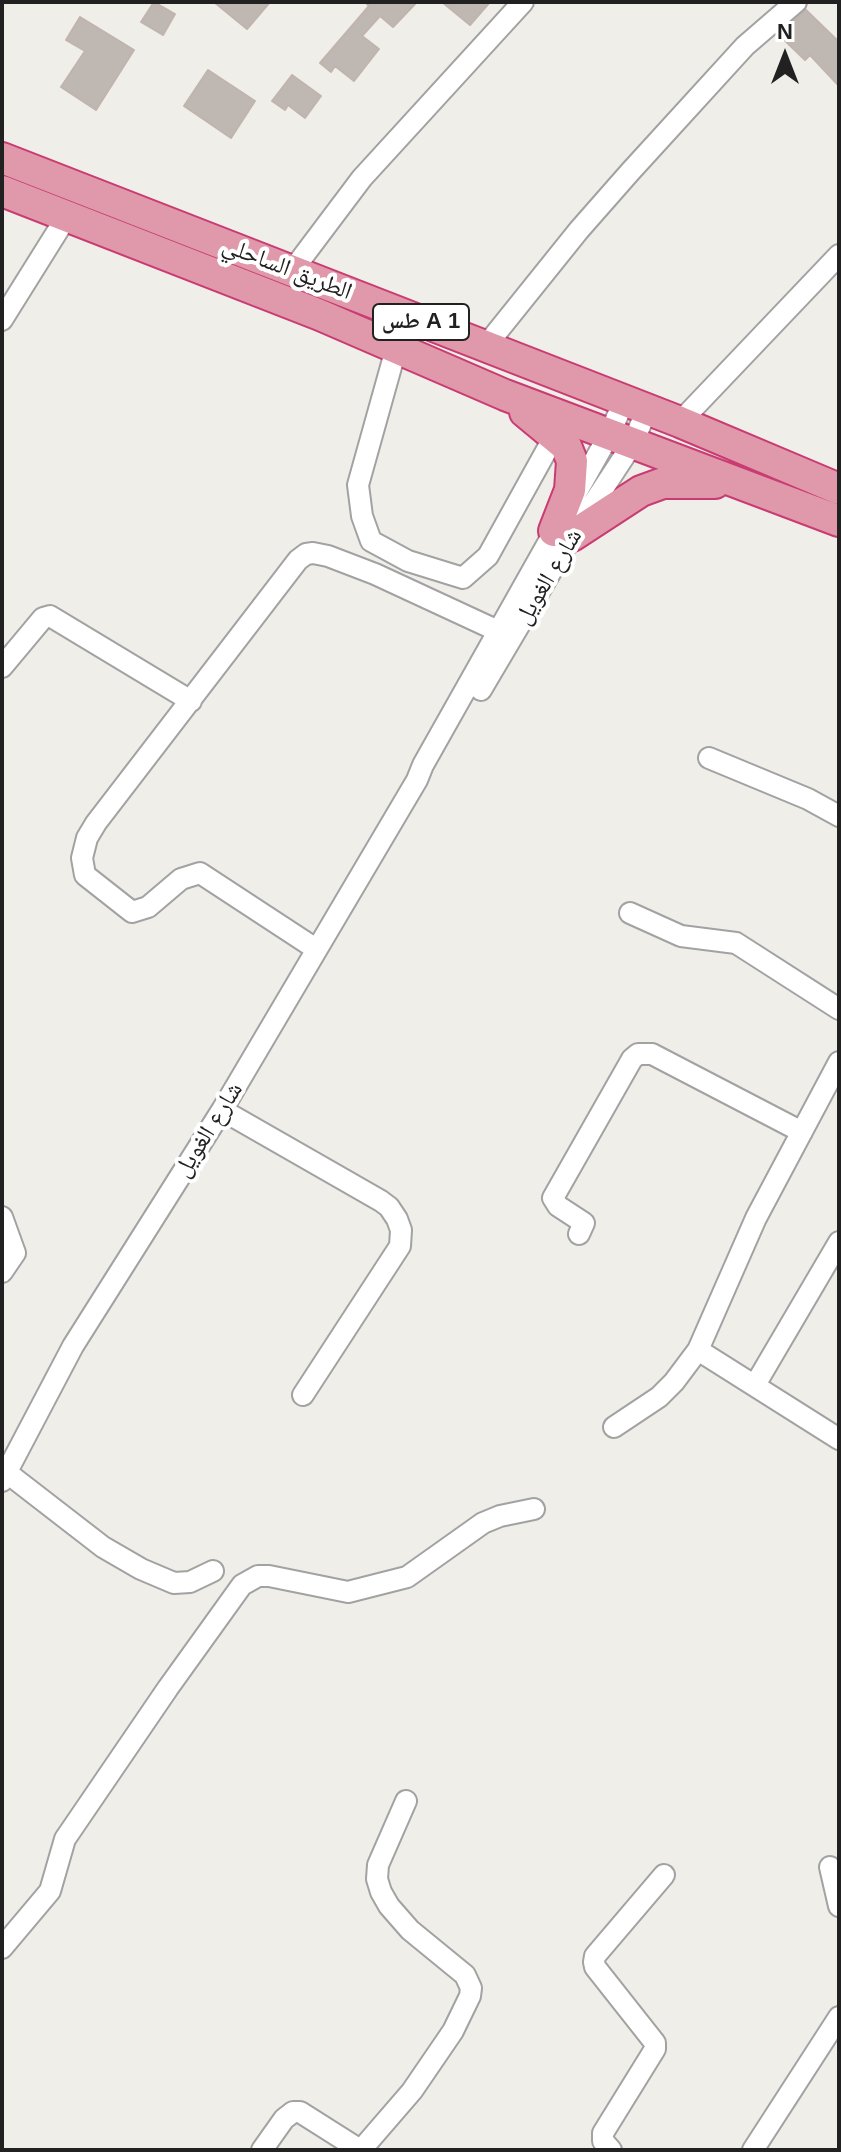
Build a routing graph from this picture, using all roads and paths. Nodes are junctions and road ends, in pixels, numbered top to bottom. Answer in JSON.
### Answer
{"nodes":[{"id":1,"x":523,"y":2,"type":"edge"},
{"id":2,"x":796,"y":2,"type":"edge"},
{"id":3,"x":2,"y":158,"type":"edge"},
{"id":4,"x":2,"y":191,"type":"edge"},
{"id":5,"x":67,"y":216,"type":"junction"},
{"id":6,"x":839,"y":255,"type":"edge"},
{"id":7,"x":292,"y":271,"type":"junction"},
{"id":8,"x":2,"y":320,"type":"edge"},
{"id":9,"x":485,"y":347,"type":"junction"},
{"id":10,"x":396,"y":349,"type":"junction"},
{"id":11,"x":505,"y":395,"type":"junction"},
{"id":12,"x":635,"y":405,"type":"junction"},
{"id":13,"x":680,"y":422,"type":"junction"},
{"id":14,"x":555,"y":435,"type":"junction"},
{"id":15,"x":622,"y":438,"type":"junction"},
{"id":16,"x":742,"y":485,"type":"junction"},
{"id":17,"x":839,"y":489,"type":"edge"},
{"id":18,"x":839,"y":521,"type":"edge"},
{"id":19,"x":563,"y":534,"type":"junction"},
{"id":20,"x":498,"y":631,"type":"junction"},
{"id":21,"x":2,"y":667,"type":"edge"},
{"id":22,"x":191,"y":701,"type":"junction"},
{"id":23,"x":709,"y":758,"type":"dead end"},
{"id":24,"x":417,"y":780,"type":"junction"},
{"id":25,"x":839,"y":816,"type":"edge"},
{"id":26,"x":630,"y":913,"type":"dead end"},
{"id":27,"x":316,"y":949,"type":"junction"},
{"id":28,"x":839,"y":1009,"type":"edge"},
{"id":29,"x":839,"y":1062,"type":"edge"},
{"id":30,"x":222,"y":1110,"type":"junction"},
{"id":31,"x":802,"y":1132,"type":"junction"},
{"id":32,"x":2,"y":1217,"type":"edge"},
{"id":33,"x":579,"y":1234,"type":"dead end"},
{"id":34,"x":839,"y":1242,"type":"edge"},
{"id":35,"x":2,"y":1272,"type":"edge"},
{"id":36,"x":698,"y":1350,"type":"junction"},
{"id":37,"x":755,"y":1385,"type":"junction"},
{"id":38,"x":303,"y":1395,"type":"dead end"},
{"id":39,"x":614,"y":1427,"type":"dead end"},
{"id":40,"x":839,"y":1439,"type":"edge"},
{"id":41,"x":4,"y":1476,"type":"edge"},
{"id":42,"x":534,"y":1509,"type":"dead end"},
{"id":43,"x":213,"y":1571,"type":"dead end"},
{"id":44,"x":406,"y":1801,"type":"dead end"},
{"id":45,"x":830,"y":1867,"type":"dead end"},
{"id":46,"x":664,"y":1875,"type":"dead end"},
{"id":47,"x":839,"y":1906,"type":"edge"},
{"id":48,"x":2,"y":1948,"type":"edge"},
{"id":49,"x":839,"y":2017,"type":"edge"},
{"id":50,"x":262,"y":2150,"type":"edge"},
{"id":51,"x":361,"y":2150,"type":"edge"},
{"id":52,"x":611,"y":2150,"type":"edge"},
{"id":53,"x":753,"y":2150,"type":"edge"}],
"edges":[{"from":1,"to":7,"type":"street"},
{"from":2,"to":9,"type":"street"},
{"from":3,"to":7,"type":"highway","name":"الطريق الساحلي","number":"طس A 1"},
{"from":4,"to":5,"type":"highway","name":"الطريق الساحلي","number":"طس A 1"},
{"from":5,"to":8,"type":"street"},
{"from":5,"to":10,"type":"highway","name":"الطريق الساحلي","number":"طس A 1"},
{"from":6,"to":13,"type":"street"},
{"from":7,"to":9,"type":"highway","name":"الطريق الساحلي","number":"طس A 1"},
{"from":9,"to":12,"type":"highway","name":"الطريق الساحلي","number":"طس A 1"},
{"from":10,"to":11,"type":"highway","name":"الطريق الساحلي","number":"طس A 1"},
{"from":10,"to":14,"type":"street"},
{"from":11,"to":14,"type":"highway"},
{"from":11,"to":15,"type":"highway","name":"الطريق الساحلي","number":"طس A 1"},
{"from":12,"to":13,"type":"highway","name":"الطريق الساحلي","number":"طس A 1"},
{"from":12,"to":15,"type":"street","name":"شارع الغويل"},
{"from":13,"to":17,"type":"highway","name":"الطريق الساحلي","number":"طس A 1"},
{"from":14,"to":19,"type":"highway"},
{"from":15,"to":16,"type":"highway","name":"الطريق الساحلي","number":"طس A 1"},
{"from":15,"to":19,"type":"street","name":"شارع الغويل"},
{"from":16,"to":18,"type":"highway","name":"الطريق الساحلي","number":"طس A 1"},
{"from":16,"to":19,"type":"highway"},
{"from":19,"to":20,"type":"street","name":"شارع الغويل"},
{"from":19,"to":24,"type":"street","name":"شارع الغويل"},
{"from":20,"to":22,"type":"street"},
{"from":20,"to":24,"type":"street","name":"شارع الغويل"},
{"from":21,"to":22,"type":"street"},
{"from":22,"to":27,"type":"street"},
{"from":23,"to":25,"type":"street"},
{"from":24,"to":27,"type":"street","name":"شارع الغويل"},
{"from":26,"to":28,"type":"street"},
{"from":27,"to":30,"type":"street","name":"شارع الغويل"},
{"from":29,"to":31,"type":"street"},
{"from":30,"to":38,"type":"street"},
{"from":30,"to":41,"type":"street","name":"شارع الغويل"},
{"from":31,"to":33,"type":"street"},
{"from":31,"to":36,"type":"street"},
{"from":32,"to":35,"type":"street"},
{"from":34,"to":37,"type":"street"},
{"from":36,"to":37,"type":"street"},
{"from":36,"to":39,"type":"street"},
{"from":37,"to":40,"type":"street"},
{"from":41,"to":43,"type":"street"},
{"from":42,"to":48,"type":"street"},
{"from":44,"to":51,"type":"street"},
{"from":45,"to":47,"type":"street"},
{"from":46,"to":52,"type":"street"},
{"from":49,"to":53,"type":"street"},
{"from":50,"to":51,"type":"street"}]}
